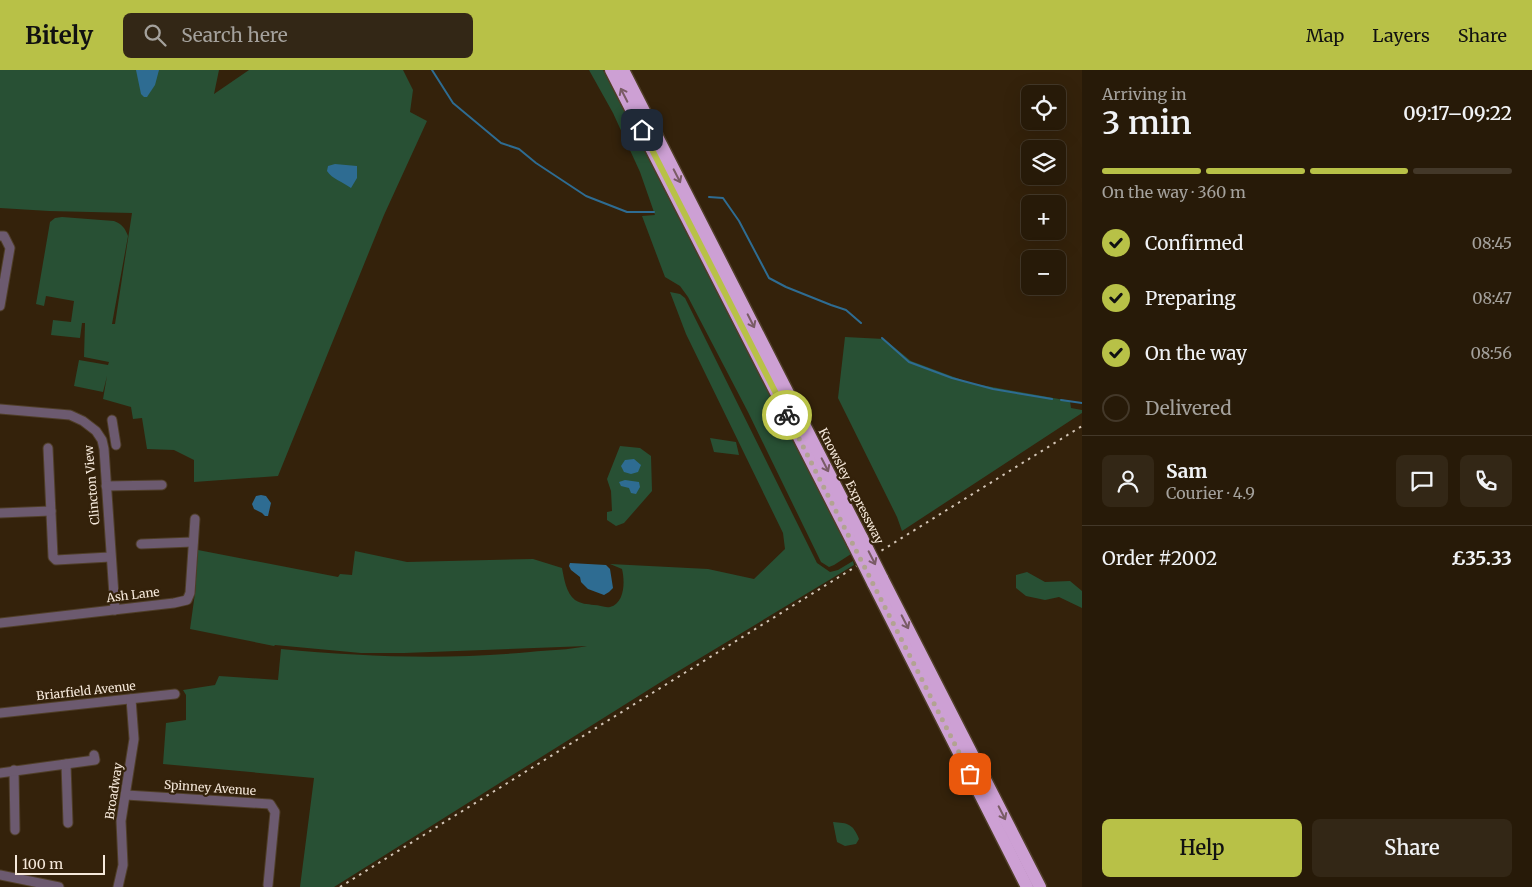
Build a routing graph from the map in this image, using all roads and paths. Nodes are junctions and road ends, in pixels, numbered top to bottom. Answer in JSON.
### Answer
{"nodes":[{"id":1,"x":611,"y":70,"type":"edge"},
{"id":2,"x":624,"y":70,"type":"edge"},
{"id":3,"x":0,"y":236,"type":"edge"},
{"id":4,"x":0,"y":306,"type":"edge"},
{"id":5,"x":0,"y":409,"type":"edge"},
{"id":6,"x":112,"y":420,"type":"dead end"},
{"id":7,"x":102,"y":440,"type":"junction"},
{"id":8,"x":48,"y":448,"type":"dead end"},
{"id":9,"x":162,"y":485,"type":"dead end"},
{"id":10,"x":106,"y":486,"type":"junction"},
{"id":11,"x":50,"y":511,"type":"junction"},
{"id":12,"x":0,"y":513,"type":"edge"},
{"id":13,"x":195,"y":519,"type":"dead end"},
{"id":14,"x":857,"y":540,"type":"junction"},
{"id":15,"x":193,"y":542,"type":"junction"},
{"id":16,"x":141,"y":544,"type":"dead end"},
{"id":17,"x":110,"y":558,"type":"junction"},
{"id":18,"x":878,"y":581,"type":"junction"},
{"id":19,"x":115,"y":610,"type":"junction"},
{"id":20,"x":0,"y":623,"type":"edge"},
{"id":21,"x":175,"y":694,"type":"dead end"},
{"id":22,"x":131,"y":699,"type":"junction"},
{"id":23,"x":0,"y":713,"type":"edge"},
{"id":24,"x":94,"y":755,"type":"dead end"},
{"id":25,"x":66,"y":764,"type":"junction"},
{"id":26,"x":14,"y":770,"type":"junction"},
{"id":27,"x":0,"y":773,"type":"edge"},
{"id":28,"x":126,"y":795,"type":"junction"},
{"id":29,"x":71,"y":819,"type":"dead end"},
{"id":30,"x":12,"y":826,"type":"dead end"},
{"id":31,"x":0,"y":875,"type":"edge"},
{"id":32,"x":268,"y":885,"type":"dead end"},
{"id":33,"x":60,"y":887,"type":"edge"},
{"id":34,"x":118,"y":887,"type":"edge"},
{"id":35,"x":1027,"y":887,"type":"edge"},
{"id":36,"x":1040,"y":887,"type":"edge"}],
"edges":[{"from":14,"to":1,"type":"highway","name":"Knowsley Expressway","one_way":true},
{"from":2,"to":14,"type":"highway","name":"Knowsley Expressway","one_way":true},
{"from":3,"to":4,"type":"street"},
{"from":5,"to":7,"type":"street","name":"Clincton View"},
{"from":6,"to":7,"type":"street"},
{"from":7,"to":10,"type":"street","name":"Clincton View"},
{"from":8,"to":11,"type":"street"},
{"from":9,"to":10,"type":"street"},
{"from":10,"to":17,"type":"street","name":"Clincton View"},
{"from":11,"to":12,"type":"street"},
{"from":11,"to":17,"type":"street"},
{"from":13,"to":15,"type":"street","name":"Ash Lane"},
{"from":14,"to":18,"type":"highway","name":"Knowsley Expressway","bridge":true},
{"from":15,"to":16,"type":"street"},
{"from":15,"to":19,"type":"street","name":"Ash Lane"},
{"from":17,"to":19,"type":"street","name":"Clincton View"},
{"from":18,"to":35,"type":"highway","name":"Knowsley Expressway"},
{"from":18,"to":36,"type":"highway","name":"Knowsley Expressway","one_way":true},
{"from":19,"to":20,"type":"street","name":"Ash Lane"},
{"from":21,"to":22,"type":"street","name":"Briarfield Avenue"},
{"from":22,"to":23,"type":"street","name":"Briarfield Avenue"},
{"from":22,"to":28,"type":"street","name":"Broadway"},
{"from":24,"to":25,"type":"street"},
{"from":25,"to":26,"type":"street"},
{"from":25,"to":29,"type":"street"},
{"from":26,"to":27,"type":"street"},
{"from":26,"to":30,"type":"street"},
{"from":28,"to":32,"type":"street","name":"Spinney Avenue"},
{"from":28,"to":34,"type":"street","name":"Broadway"},
{"from":31,"to":33,"type":"street"}]}
